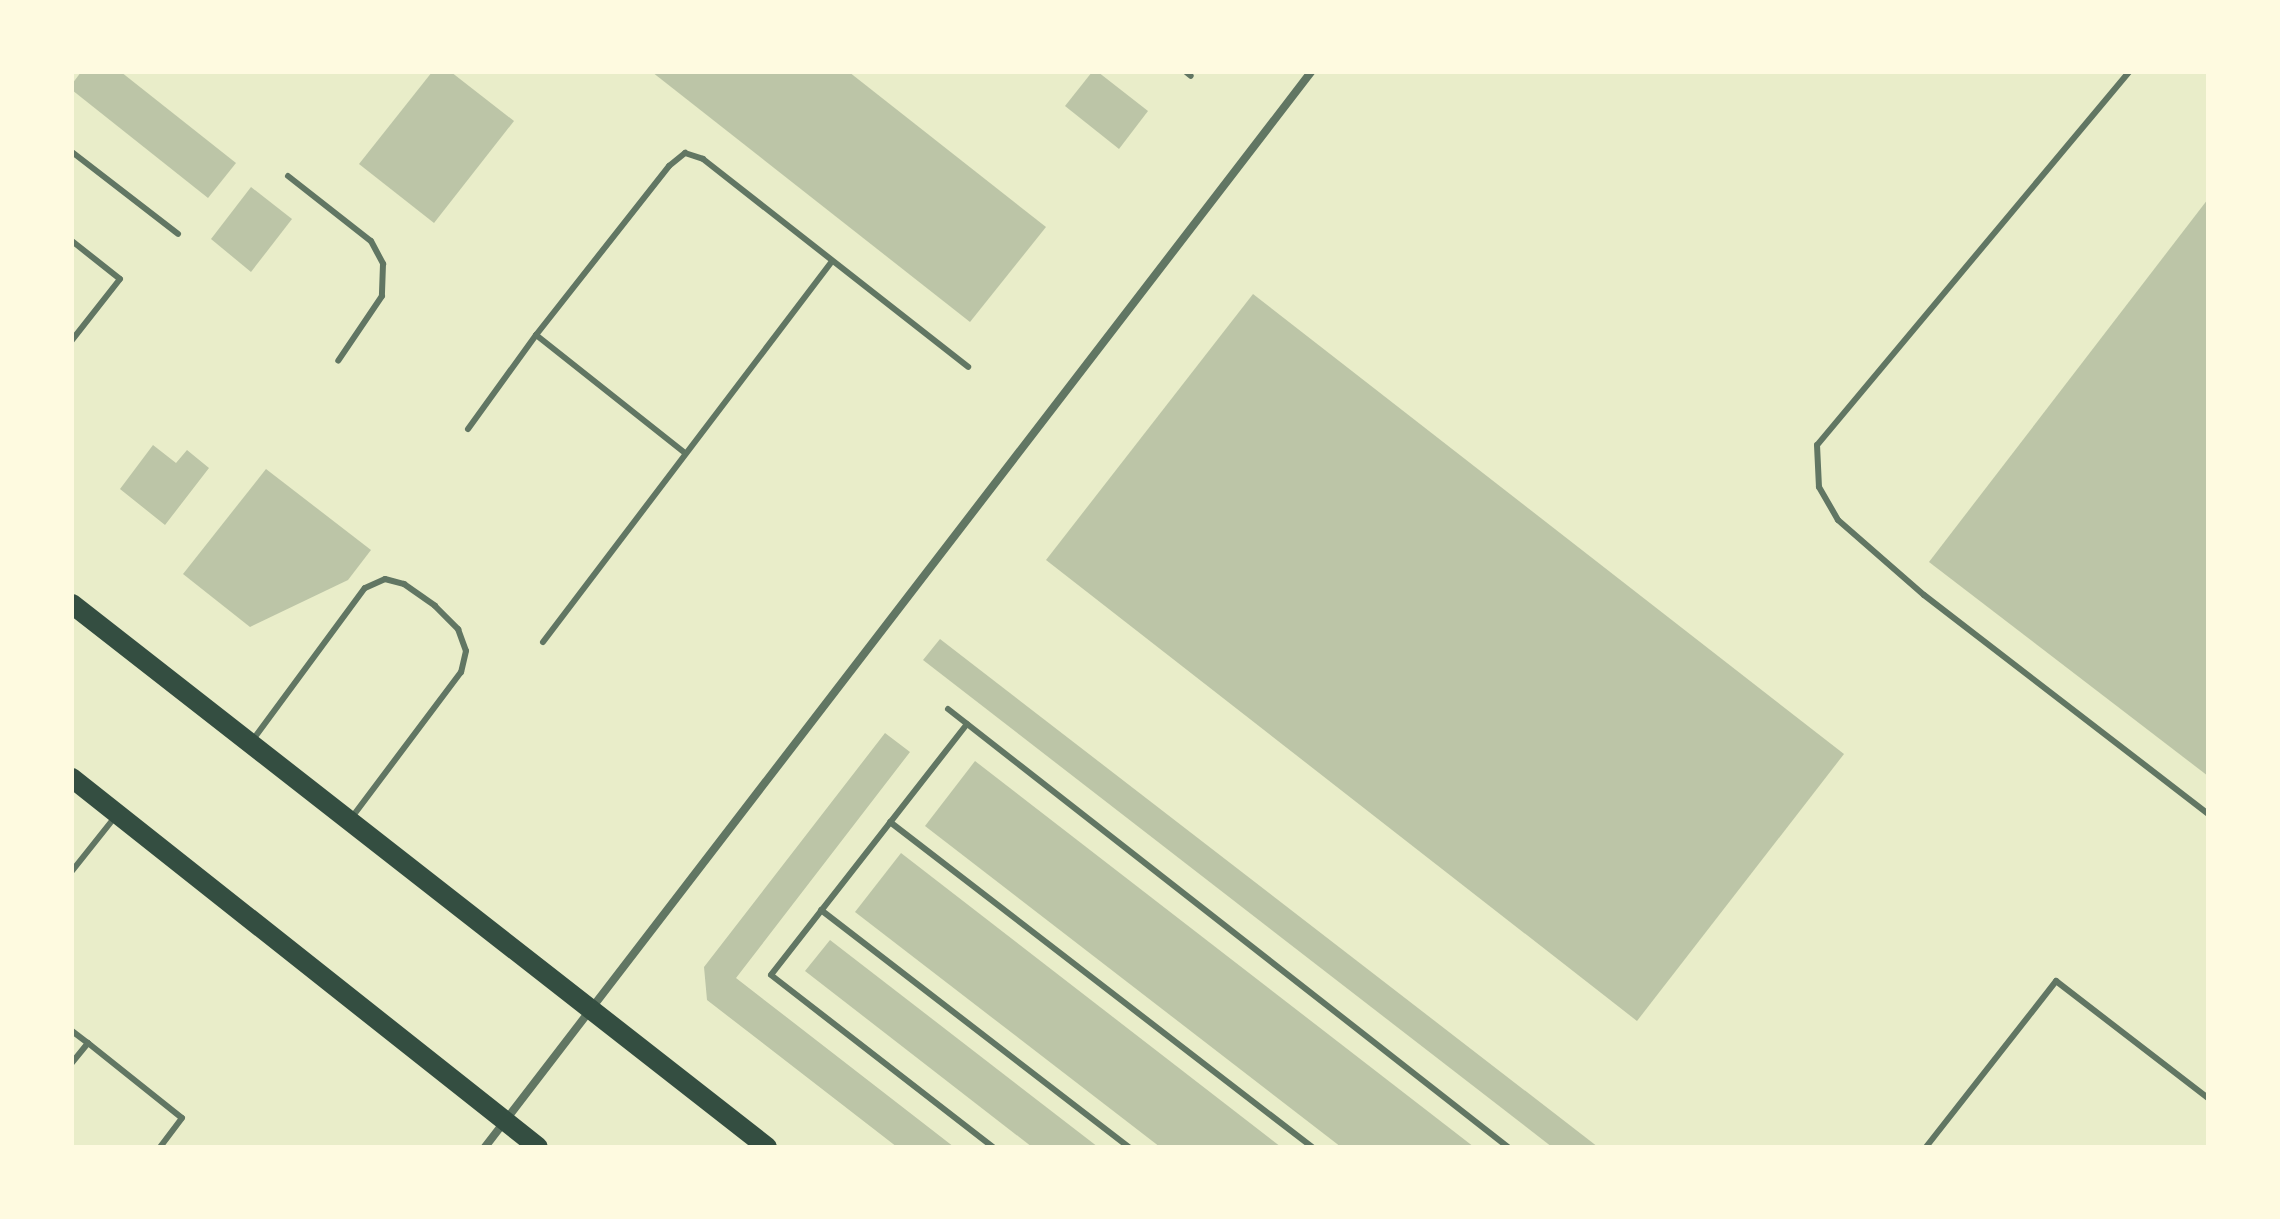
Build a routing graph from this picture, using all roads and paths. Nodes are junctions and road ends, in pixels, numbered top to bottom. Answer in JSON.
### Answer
{"nodes":[{"id":1,"x":1311,"y":72,"type":"edge"},
{"id":2,"x":2129,"y":72,"type":"edge"},
{"id":3,"x":72,"y":152,"type":"edge"},
{"id":4,"x":288,"y":176,"type":"dead end"},
{"id":5,"x":178,"y":234,"type":"dead end"},
{"id":6,"x":72,"y":241,"type":"edge"},
{"id":7,"x":832,"y":261,"type":"junction"},
{"id":8,"x":536,"y":335,"type":"junction"},
{"id":9,"x":72,"y":340,"type":"edge"},
{"id":10,"x":338,"y":361,"type":"dead end"},
{"id":11,"x":968,"y":367,"type":"dead end"},
{"id":12,"x":468,"y":429,"type":"dead end"},
{"id":13,"x":685,"y":453,"type":"junction"},
{"id":14,"x":72,"y":604,"type":"edge"},
{"id":15,"x":543,"y":642,"type":"dead end"},
{"id":16,"x":948,"y":709,"type":"dead end"},
{"id":17,"x":967,"y":724,"type":"junction"},
{"id":18,"x":251,"y":743,"type":"junction"},
{"id":19,"x":72,"y":778,"type":"edge"},
{"id":20,"x":117,"y":814,"type":"junction"},
{"id":21,"x":2208,"y":814,"type":"edge"},
{"id":22,"x":350,"y":820,"type":"junction"},
{"id":23,"x":890,"y":822,"type":"junction"},
{"id":24,"x":72,"y":871,"type":"edge"},
{"id":25,"x":821,"y":910,"type":"junction"},
{"id":26,"x":592,"y":1010,"type":"junction"},
{"id":27,"x":72,"y":1031,"type":"edge"},
{"id":28,"x":88,"y":1043,"type":"junction"},
{"id":29,"x":72,"y":1063,"type":"edge"},
{"id":30,"x":2208,"y":1098,"type":"edge"},
{"id":31,"x":505,"y":1122,"type":"junction"},
{"id":32,"x":160,"y":1147,"type":"edge"},
{"id":33,"x":485,"y":1147,"type":"edge"},
{"id":34,"x":538,"y":1147,"type":"edge"},
{"id":35,"x":767,"y":1147,"type":"edge"},
{"id":36,"x":993,"y":1147,"type":"edge"},
{"id":37,"x":1129,"y":1147,"type":"edge"},
{"id":38,"x":1312,"y":1147,"type":"edge"},
{"id":39,"x":1508,"y":1147,"type":"edge"},
{"id":40,"x":1926,"y":1147,"type":"edge"}],
"edges":[{"from":1,"to":26,"type":"street"},
{"from":2,"to":21,"type":"lane"},
{"from":3,"to":5,"type":"lane"},
{"from":4,"to":10,"type":"lane"},
{"from":6,"to":9,"type":"lane"},
{"from":7,"to":8,"type":"lane"},
{"from":7,"to":11,"type":"lane"},
{"from":7,"to":13,"type":"lane"},
{"from":8,"to":12,"type":"lane"},
{"from":8,"to":13,"type":"lane"},
{"from":13,"to":15,"type":"lane"},
{"from":14,"to":18,"type":"main road"},
{"from":16,"to":17,"type":"lane"},
{"from":17,"to":23,"type":"lane"},
{"from":17,"to":39,"type":"lane"},
{"from":18,"to":22,"type":"main road"},
{"from":18,"to":22,"type":"lane"},
{"from":19,"to":20,"type":"main road"},
{"from":20,"to":24,"type":"lane"},
{"from":20,"to":31,"type":"main road"},
{"from":22,"to":26,"type":"main road"},
{"from":23,"to":25,"type":"lane"},
{"from":23,"to":38,"type":"lane"},
{"from":25,"to":36,"type":"lane"},
{"from":25,"to":37,"type":"lane"},
{"from":26,"to":31,"type":"street"},
{"from":26,"to":35,"type":"main road"},
{"from":27,"to":28,"type":"lane"},
{"from":28,"to":29,"type":"lane"},
{"from":28,"to":32,"type":"lane"},
{"from":30,"to":40,"type":"lane"},
{"from":31,"to":33,"type":"street"},
{"from":31,"to":34,"type":"main road"}]}
